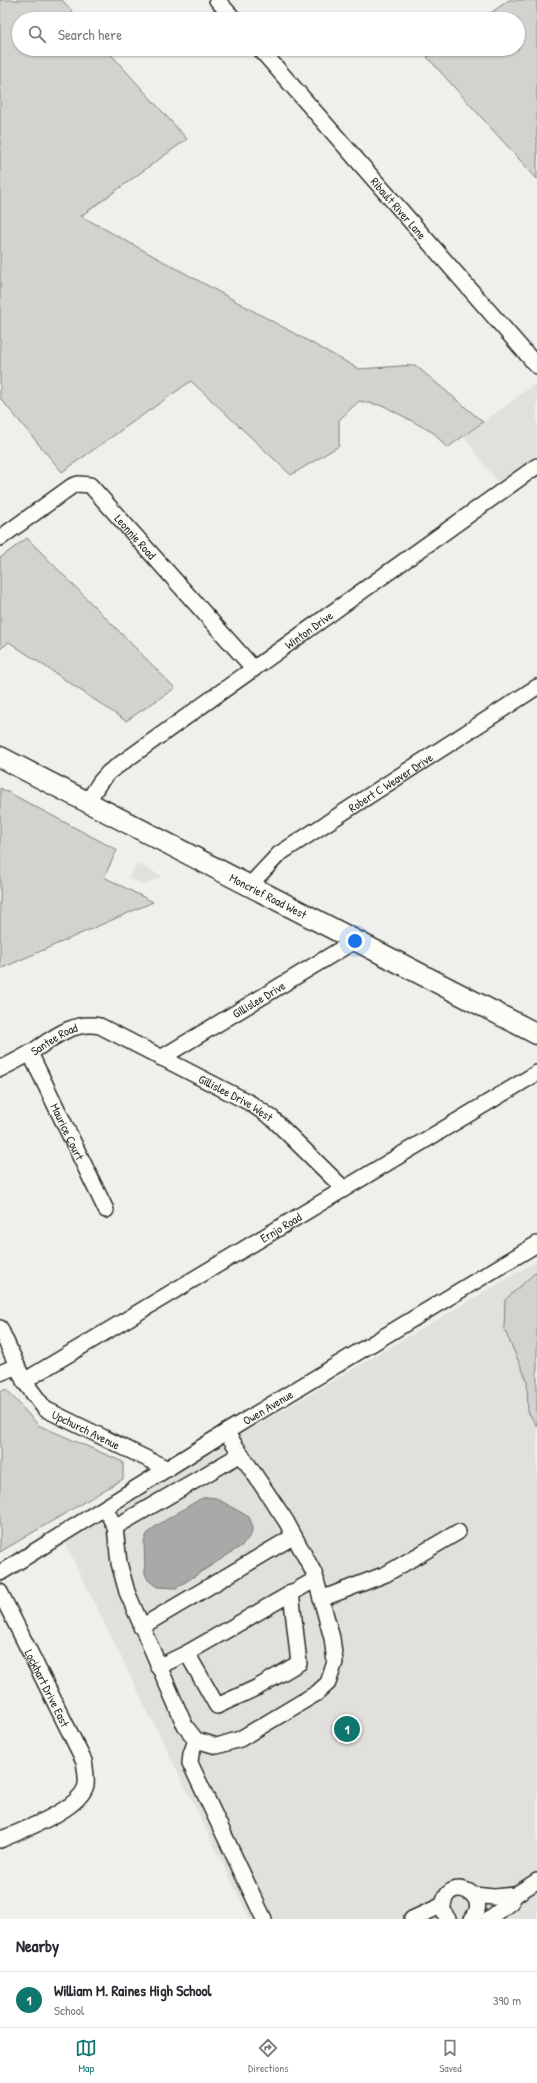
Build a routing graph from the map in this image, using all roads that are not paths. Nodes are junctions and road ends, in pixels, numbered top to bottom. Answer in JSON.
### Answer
{"nodes":[{"id":1,"x":217,"y":0,"type":"edge"},
{"id":2,"x":228,"y":12,"type":"edge"},
{"id":3,"x":266,"y":56,"type":"edge"},
{"id":4,"x":537,"y":366,"type":"edge"},
{"id":5,"x":537,"y":466,"type":"edge"},
{"id":6,"x":0,"y":538,"type":"edge"},
{"id":7,"x":254,"y":669,"type":"junction"},
{"id":8,"x":537,"y":687,"type":"edge"},
{"id":9,"x":0,"y":756,"type":"edge"},
{"id":10,"x":88,"y":801,"type":"junction"},
{"id":11,"x":250,"y":885,"type":"junction"},
{"id":12,"x":356,"y":940,"type":"junction"},
{"id":13,"x":110,"y":1030,"type":"joint"},
{"id":14,"x":537,"y":1034,"type":"edge"},
{"id":15,"x":30,"y":1053,"type":"junction"},
{"id":16,"x":161,"y":1058,"type":"junction"},
{"id":17,"x":0,"y":1069,"type":"edge"},
{"id":18,"x":537,"y":1073,"type":"edge"},
{"id":19,"x":344,"y":1189,"type":"junction"},
{"id":20,"x":106,"y":1210,"type":"dead end"},
{"id":21,"x":537,"y":1244,"type":"edge"},
{"id":22,"x":0,"y":1328,"type":"edge"},
{"id":23,"x":17,"y":1366,"type":"junction"},
{"id":24,"x":0,"y":1373,"type":"edge"},
{"id":25,"x":24,"y":1381,"type":"junction"},
{"id":26,"x":226,"y":1432,"type":"junction"},
{"id":27,"x":241,"y":1454,"type":"junction"},
{"id":28,"x":168,"y":1469,"type":"junction"},
{"id":29,"x":105,"y":1508,"type":"junction"},
{"id":30,"x":115,"y":1526,"type":"junction"},
{"id":31,"x":458,"y":1532,"type":"dead end"},
{"id":32,"x":294,"y":1536,"type":"junction"},
{"id":33,"x":0,"y":1573,"type":"edge"},
{"id":34,"x":316,"y":1579,"type":"junction"},
{"id":35,"x":0,"y":1592,"type":"edge"},
{"id":36,"x":290,"y":1592,"type":"junction"},
{"id":37,"x":321,"y":1599,"type":"junction"},
{"id":38,"x":141,"y":1627,"type":"junction"},
{"id":39,"x":187,"y":1653,"type":"junction"},
{"id":40,"x":158,"y":1667,"type":"junction"},
{"id":41,"x":196,"y":1740,"type":"junction"},
{"id":42,"x":0,"y":1840,"type":"edge"},
{"id":43,"x":537,"y":1882,"type":"edge"},
{"id":44,"x":474,"y":1895,"type":"junction"},
{"id":45,"x":515,"y":1895,"type":"junction"},
{"id":46,"x":443,"y":1905,"type":"junction"},
{"id":47,"x":264,"y":1919,"type":"edge"},
{"id":48,"x":412,"y":1919,"type":"edge"},
{"id":49,"x":448,"y":1919,"type":"edge"},
{"id":50,"x":472,"y":1919,"type":"edge"},
{"id":51,"x":489,"y":1919,"type":"edge"}],
"edges":[{"from":1,"to":2,"type":"street"},
{"from":3,"to":4,"type":"street","name":"Ribault River Lane"},
{"from":5,"to":7,"type":"street","name":"Winton Drive"},
{"from":6,"to":7,"type":"street","name":"Leonnie Road"},
{"from":7,"to":10,"type":"street","name":"Winton Drive"},
{"from":8,"to":11,"type":"street","name":"Robert C Weaver Drive"},
{"from":9,"to":10,"type":"main road","name":"Moncrief Road West"},
{"from":10,"to":11,"type":"main road","name":"Moncrief Road West"},
{"from":11,"to":12,"type":"main road","name":"Moncrief Road West"},
{"from":12,"to":14,"type":"main road","name":"Moncrief Road West"},
{"from":12,"to":16,"type":"street","name":"Gillislee Drive"},
{"from":13,"to":15,"type":"street","name":"Santee Road"},
{"from":13,"to":16,"type":"street","name":"Gillislee Drive West"},
{"from":15,"to":17,"type":"street","name":"Santee Road"},
{"from":15,"to":20,"type":"street","name":"Maurice Court"},
{"from":16,"to":19,"type":"street","name":"Gillislee Drive West"},
{"from":18,"to":19,"type":"street","name":"Ernjo Road"},
{"from":19,"to":25,"type":"street","name":"Ernjo Road"},
{"from":21,"to":26,"type":"street","name":"Owen Avenue"},
{"from":22,"to":23,"type":"street","name":"Upchurch Avenue"},
{"from":23,"to":24,"type":"street"},
{"from":23,"to":25,"type":"street","name":"Upchurch Avenue"},
{"from":25,"to":28,"type":"street","name":"Upchurch Avenue"},
{"from":26,"to":27,"type":"street"},
{"from":26,"to":28,"type":"street","name":"Owen Avenue"},
{"from":27,"to":30,"type":"street"},
{"from":27,"to":32,"type":"street"},
{"from":28,"to":29,"type":"street","name":"Owen Avenue"},
{"from":29,"to":30,"type":"street"},
{"from":29,"to":33,"type":"street","name":"Owen Avenue"},
{"from":30,"to":38,"type":"street"},
{"from":31,"to":37,"type":"street"},
{"from":32,"to":34,"type":"street"},
{"from":32,"to":38,"type":"street"},
{"from":34,"to":36,"type":"street"},
{"from":34,"to":37,"type":"street"},
{"from":35,"to":42,"type":"street","name":"Lockhart Drive East"},
{"from":36,"to":39,"type":"street"},
{"from":36,"to":39,"type":"street"},
{"from":37,"to":41,"type":"street"},
{"from":38,"to":40,"type":"street"},
{"from":39,"to":40,"type":"street"},
{"from":40,"to":41,"type":"street"},
{"from":41,"to":47,"type":"street"},
{"from":43,"to":45,"type":"street"},
{"from":44,"to":45,"type":"street"},
{"from":44,"to":46,"type":"street"},
{"from":44,"to":50,"type":"street"},
{"from":45,"to":51,"type":"street"},
{"from":46,"to":48,"type":"street"},
{"from":46,"to":49,"type":"street"}]}
